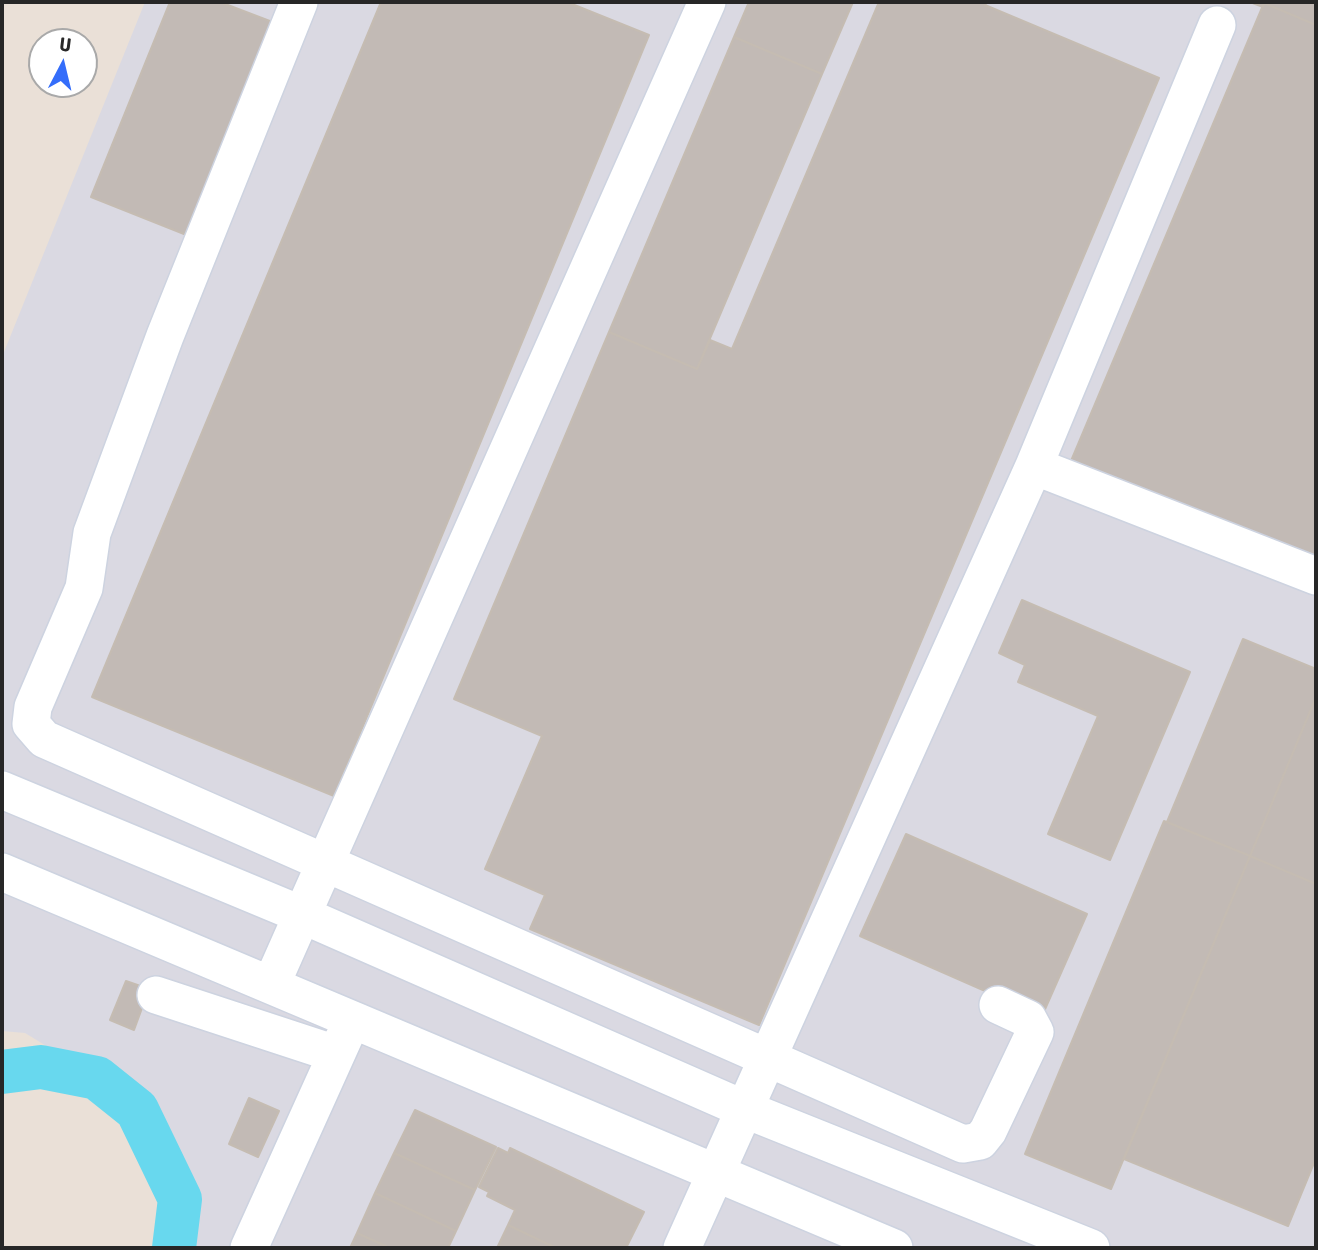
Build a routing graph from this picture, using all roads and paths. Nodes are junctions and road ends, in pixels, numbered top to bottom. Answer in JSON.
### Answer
{"nodes":[{"id":1,"x":299,"y":2,"type":"edge"},
{"id":2,"x":707,"y":2,"type":"edge"},
{"id":3,"x":1217,"y":25,"type":"dead end"},
{"id":4,"x":1034,"y":466,"type":"junction"},
{"id":5,"x":1316,"y":576,"type":"edge"},
{"id":6,"x":2,"y":790,"type":"edge"},
{"id":7,"x":323,"y":864,"type":"junction"},
{"id":8,"x":2,"y":872,"type":"edge"},
{"id":9,"x":300,"y":914,"type":"junction"},
{"id":10,"x":271,"y":985,"type":"junction"},
{"id":11,"x":156,"y":995,"type":"dead end"},
{"id":12,"x":998,"y":1005,"type":"dead end"},
{"id":13,"x":352,"y":1020,"type":"junction"},
{"id":14,"x":336,"y":1054,"type":"junction"},
{"id":15,"x":766,"y":1056,"type":"junction"},
{"id":16,"x":744,"y":1109,"type":"junction"},
{"id":17,"x":717,"y":1174,"type":"junction"},
{"id":18,"x":872,"y":1244,"type":"edge"},
{"id":19,"x":249,"y":1248,"type":"edge"},
{"id":20,"x":682,"y":1248,"type":"edge"},
{"id":21,"x":1091,"y":1248,"type":"edge"}],
"edges":[{"from":1,"to":7,"type":"lane"},
{"from":2,"to":7,"type":"lane"},
{"from":3,"to":4,"type":"lane"},
{"from":4,"to":5,"type":"lane"},
{"from":4,"to":15,"type":"lane"},
{"from":6,"to":9,"type":"lane"},
{"from":7,"to":9,"type":"lane"},
{"from":7,"to":15,"type":"lane"},
{"from":8,"to":10,"type":"lane"},
{"from":9,"to":10,"type":"lane"},
{"from":9,"to":16,"type":"lane"},
{"from":10,"to":13,"type":"lane"},
{"from":11,"to":14,"type":"lane"},
{"from":12,"to":15,"type":"lane"},
{"from":13,"to":14,"type":"lane"},
{"from":13,"to":17,"type":"lane"},
{"from":14,"to":19,"type":"lane"},
{"from":15,"to":16,"type":"lane"},
{"from":16,"to":17,"type":"lane"},
{"from":16,"to":21,"type":"lane"},
{"from":17,"to":18,"type":"lane"},
{"from":17,"to":20,"type":"lane"}]}
